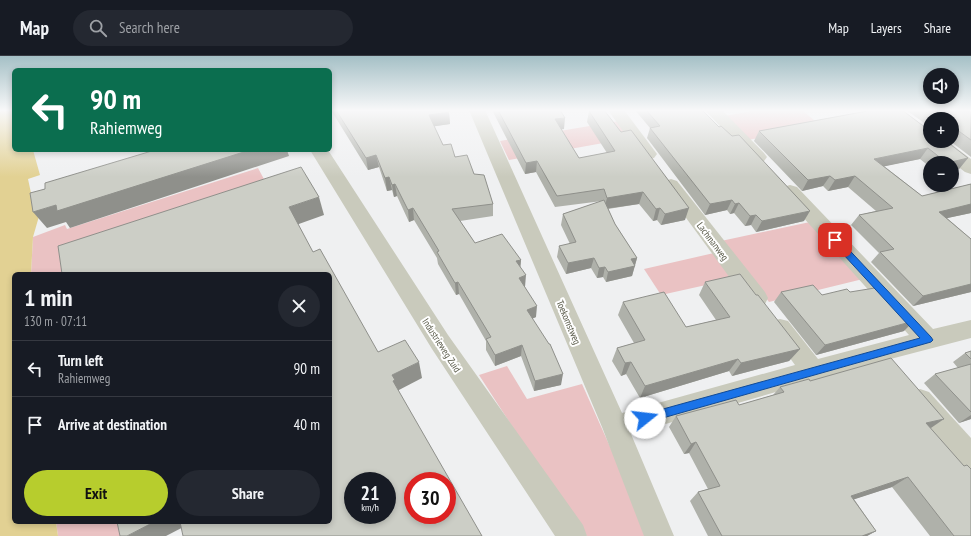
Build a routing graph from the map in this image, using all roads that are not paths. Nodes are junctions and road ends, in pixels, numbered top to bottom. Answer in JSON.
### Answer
{"nodes":[{"id":1,"x":487,"y":132,"type":"edge"},
{"id":2,"x":633,"y":132,"type":"edge"},
{"id":3,"x":734,"y":132,"type":"edge"},
{"id":4,"x":945,"y":148,"type":"edge"},
{"id":5,"x":320,"y":152,"type":"edge"},
{"id":6,"x":971,"y":168,"type":"edge"},
{"id":7,"x":971,"y":329,"type":"edge"},
{"id":8,"x":928,"y":340,"type":"junction"},
{"id":9,"x":893,"y":368,"type":"junction"},
{"id":10,"x":813,"y":371,"type":"junction"},
{"id":11,"x":615,"y":427,"type":"junction"},
{"id":12,"x":971,"y":458,"type":"edge"},
{"id":13,"x":572,"y":536,"type":"edge"},
{"id":14,"x":658,"y":536,"type":"edge"}],
"edges":[{"from":1,"to":11,"type":"street","name":"Toekomstweg"},
{"from":2,"to":10,"type":"street","name":"Lachmanweg"},
{"from":3,"to":8,"type":"street"},
{"from":4,"to":6,"type":"street"},
{"from":5,"to":13,"type":"street","name":"Industrieweg Zuid"},
{"from":7,"to":8,"type":"street"},
{"from":8,"to":9,"type":"street"},
{"from":9,"to":10,"type":"street"},
{"from":9,"to":12,"type":"street"},
{"from":10,"to":11,"type":"street"},
{"from":11,"to":14,"type":"street","name":"Toekomstweg"}]}
